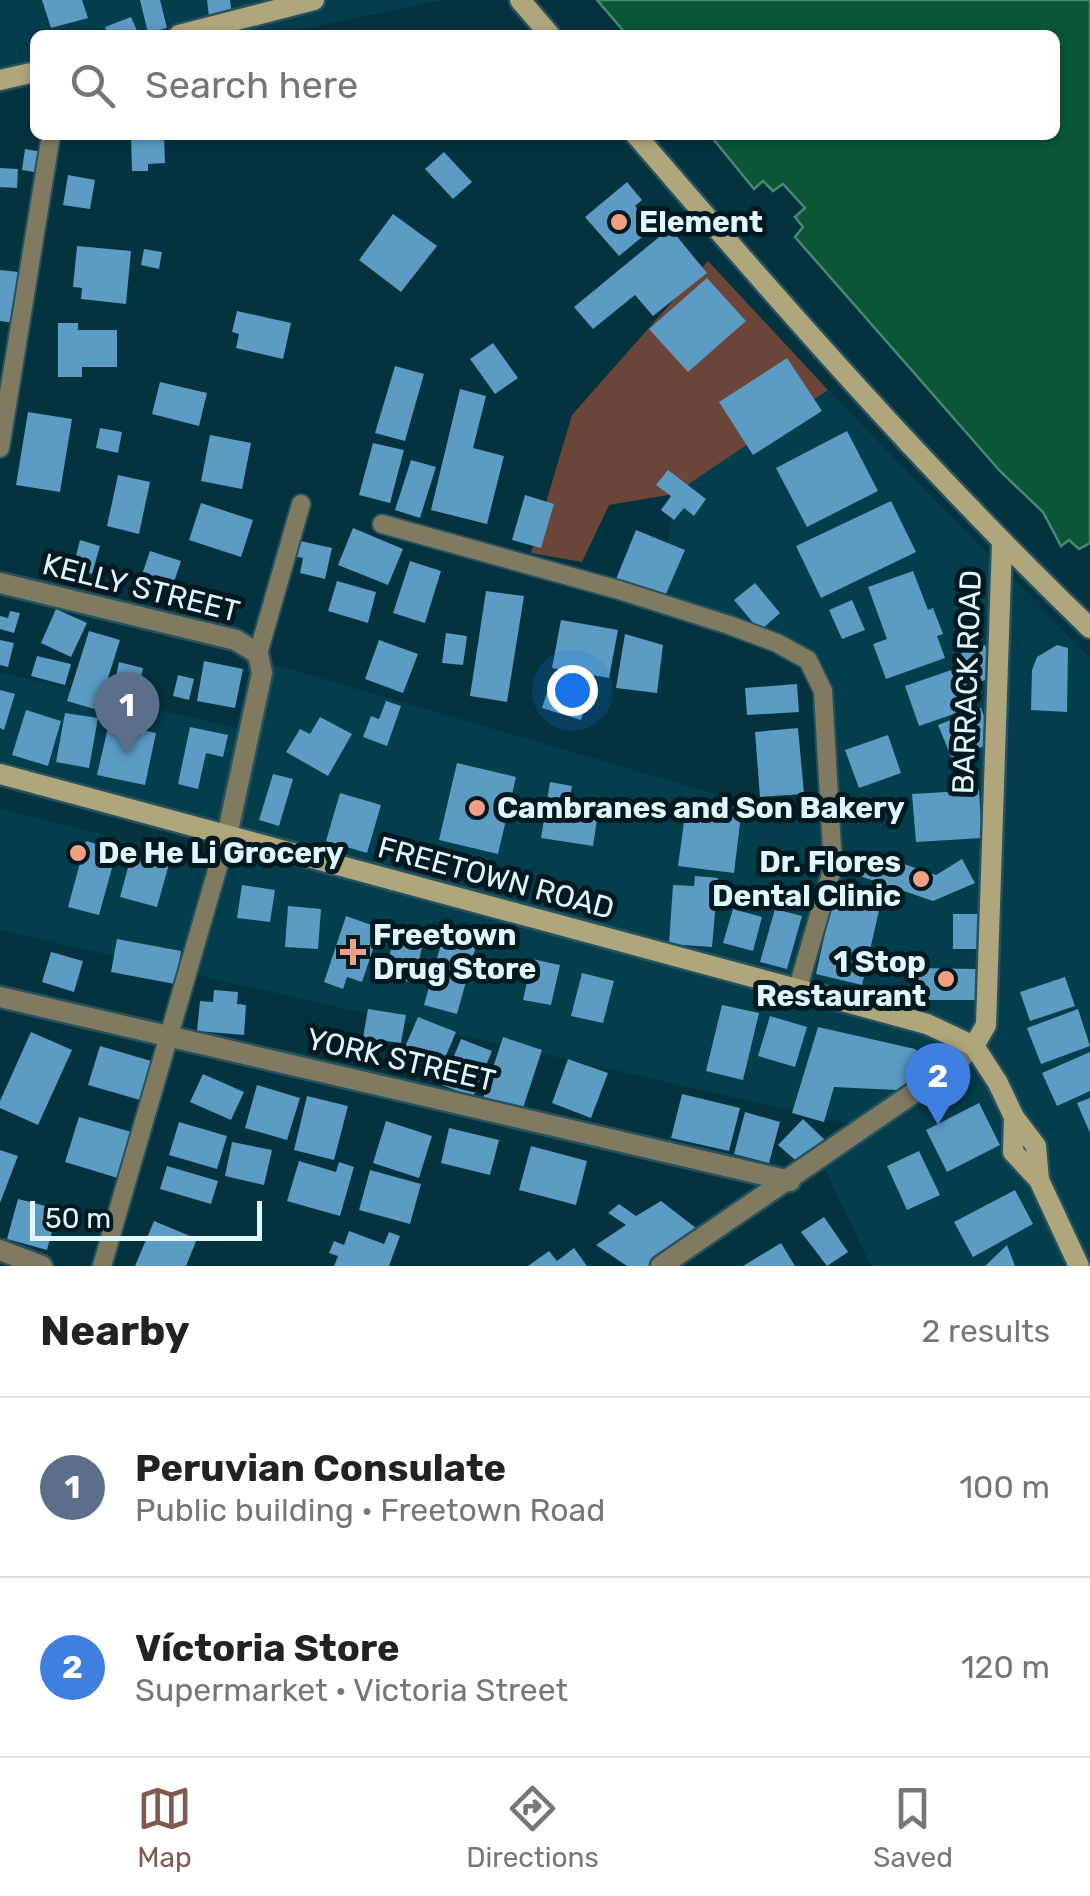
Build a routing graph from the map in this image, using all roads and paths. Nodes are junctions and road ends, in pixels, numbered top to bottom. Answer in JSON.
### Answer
{"nodes":[{"id":1,"x":314,"y":0,"type":"edge"},
{"id":2,"x":520,"y":0,"type":"edge"},
{"id":3,"x":198,"y":30,"type":"edge"},
{"id":4,"x":546,"y":30,"type":"edge"},
{"id":5,"x":30,"y":73,"type":"edge"},
{"id":6,"x":0,"y":80,"type":"edge"},
{"id":7,"x":51,"y":140,"type":"edge"},
{"id":8,"x":640,"y":140,"type":"edge"},
{"id":9,"x":0,"y":448,"type":"edge"},
{"id":10,"x":301,"y":504,"type":"dead end"},
{"id":11,"x":382,"y":524,"type":"dead end"},
{"id":12,"x":1002,"y":544,"type":"junction"},
{"id":13,"x":0,"y":583,"type":"edge"},
{"id":14,"x":1090,"y":628,"type":"edge"},
{"id":15,"x":258,"y":654,"type":"junction"},
{"id":16,"x":0,"y":774,"type":"edge"},
{"id":17,"x":227,"y":836,"type":"junction"},
{"id":18,"x":797,"y":991,"type":"junction"},
{"id":19,"x":0,"y":996,"type":"edge"},
{"id":20,"x":170,"y":1037,"type":"junction"},
{"id":21,"x":974,"y":1046,"type":"junction"},
{"id":22,"x":790,"y":1180,"type":"junction"},
{"id":23,"x":0,"y":1250,"type":"edge"},
{"id":24,"x":42,"y":1266,"type":"edge"},
{"id":25,"x":102,"y":1266,"type":"edge"},
{"id":26,"x":661,"y":1266,"type":"edge"},
{"id":27,"x":1079,"y":1266,"type":"edge"}],
"edges":[{"from":1,"to":3,"type":"main road"},
{"from":2,"to":4,"type":"main road"},
{"from":5,"to":6,"type":"main road"},
{"from":7,"to":9,"type":"lane"},
{"from":8,"to":12,"type":"main road","name":"BARRACK ROAD"},
{"from":10,"to":15,"type":"lane"},
{"from":11,"to":18,"type":"lane"},
{"from":12,"to":14,"type":"main road"},
{"from":12,"to":21,"type":"main road","name":"BARRACK ROAD"},
{"from":13,"to":15,"type":"street","name":"KELLY STREET"},
{"from":15,"to":17,"type":"street","name":"KELLY STREET"},
{"from":16,"to":17,"type":"main road","name":"FREETOWN ROAD"},
{"from":17,"to":18,"type":"main road","name":"FREETOWN ROAD"},
{"from":17,"to":20,"type":"lane"},
{"from":18,"to":21,"type":"main road","name":"FREETOWN ROAD"},
{"from":19,"to":20,"type":"street","name":"YORK STREET"},
{"from":20,"to":22,"type":"street","name":"YORK STREET"},
{"from":20,"to":25,"type":"lane"},
{"from":21,"to":22,"type":"street"},
{"from":21,"to":27,"type":"main road"},
{"from":22,"to":26,"type":"street"},
{"from":23,"to":24,"type":"street"}]}
